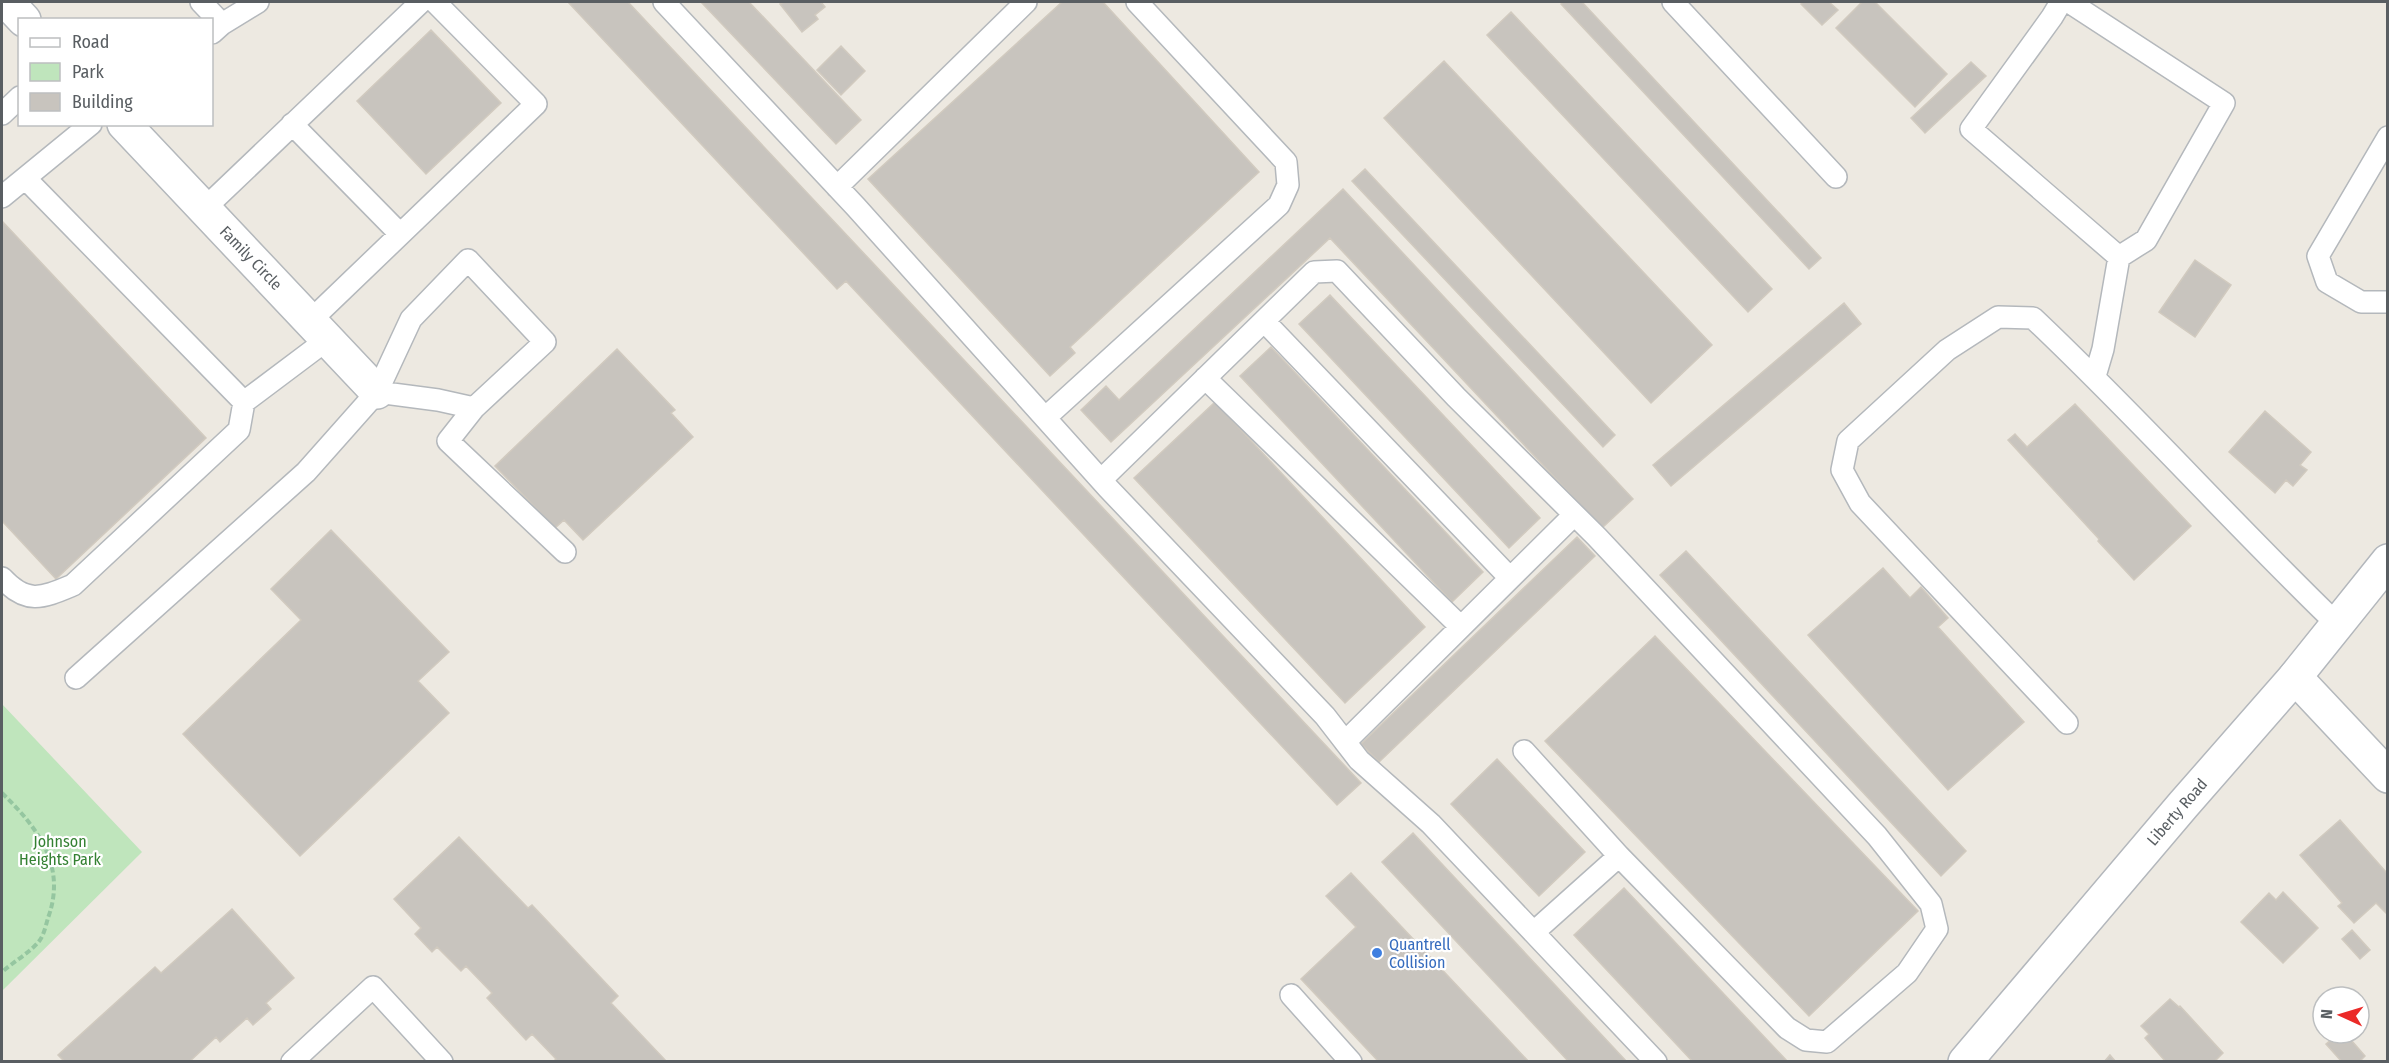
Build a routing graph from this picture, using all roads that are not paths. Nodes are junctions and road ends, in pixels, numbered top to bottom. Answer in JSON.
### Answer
{"nodes":[{"id":1,"x":5,"y":2,"type":"edge"},
{"id":2,"x":201,"y":2,"type":"edge"},
{"id":3,"x":258,"y":2,"type":"edge"},
{"id":4,"x":421,"y":2,"type":"edge"},
{"id":5,"x":435,"y":2,"type":"edge"},
{"id":6,"x":664,"y":2,"type":"edge"},
{"id":7,"x":1026,"y":2,"type":"edge"},
{"id":8,"x":1137,"y":2,"type":"edge"},
{"id":9,"x":1673,"y":2,"type":"edge"},
{"id":10,"x":2061,"y":2,"type":"edge"},
{"id":11,"x":2069,"y":2,"type":"edge"},
{"id":12,"x":22,"y":18,"type":"edge"},
{"id":13,"x":210,"y":18,"type":"edge"},
{"id":14,"x":217,"y":29,"type":"edge"},
{"id":15,"x":18,"y":99,"type":"edge"},
{"id":16,"x":2,"y":114,"type":"edge"},
{"id":17,"x":292,"y":124,"type":"junction"},
{"id":18,"x":89,"y":126,"type":"edge"},
{"id":19,"x":126,"y":126,"type":"edge"},
{"id":20,"x":2388,"y":137,"type":"edge"},
{"id":21,"x":1836,"y":177,"type":"dead end"},
{"id":22,"x":25,"y":178,"type":"junction"},
{"id":23,"x":837,"y":187,"type":"junction"},
{"id":24,"x":2,"y":197,"type":"edge"},
{"id":25,"x":204,"y":209,"type":"junction"},
{"id":26,"x":400,"y":234,"type":"junction"},
{"id":27,"x":2119,"y":257,"type":"junction"},
{"id":28,"x":2388,"y":302,"type":"edge"},
{"id":29,"x":1264,"y":321,"type":"junction"},
{"id":30,"x":319,"y":330,"type":"junction"},
{"id":31,"x":2095,"y":376,"type":"junction"},
{"id":32,"x":1205,"y":378,"type":"junction"},
{"id":33,"x":377,"y":392,"type":"junction"},
{"id":34,"x":244,"y":402,"type":"junction"},
{"id":35,"x":474,"y":408,"type":"junction"},
{"id":36,"x":1045,"y":418,"type":"junction"},
{"id":37,"x":1101,"y":480,"type":"junction"},
{"id":38,"x":1574,"y":515,"type":"junction"},
{"id":39,"x":565,"y":552,"type":"dead end"},
{"id":40,"x":2388,"y":561,"type":"edge"},
{"id":41,"x":2,"y":578,"type":"edge"},
{"id":42,"x":1510,"y":578,"type":"junction"},
{"id":43,"x":2338,"y":625,"type":"junction"},
{"id":44,"x":1461,"y":627,"type":"junction"},
{"id":45,"x":2295,"y":677,"type":"junction"},
{"id":46,"x":76,"y":678,"type":"dead end"},
{"id":47,"x":2067,"y":723,"type":"dead end"},
{"id":48,"x":1345,"y":742,"type":"junction"},
{"id":49,"x":1524,"y":751,"type":"dead end"},
{"id":50,"x":2388,"y":776,"type":"edge"},
{"id":51,"x":1618,"y":856,"type":"junction"},
{"id":52,"x":1534,"y":932,"type":"junction"},
{"id":53,"x":1291,"y":995,"type":"dead end"},
{"id":54,"x":292,"y":1062,"type":"edge"},
{"id":55,"x":442,"y":1062,"type":"edge"},
{"id":56,"x":1351,"y":1062,"type":"edge"},
{"id":57,"x":1656,"y":1062,"type":"edge"},
{"id":58,"x":1965,"y":1062,"type":"edge"}],
"edges":[{"from":1,"to":12,"type":"main road"},
{"from":2,"to":13,"type":"lane"},
{"from":3,"to":14,"type":"lane"},
{"from":4,"to":17,"type":"lane"},
{"from":5,"to":26,"type":"lane"},
{"from":6,"to":23,"type":"lane"},
{"from":7,"to":23,"type":"lane"},
{"from":8,"to":36,"type":"lane"},
{"from":9,"to":21,"type":"lane"},
{"from":10,"to":27,"type":"lane"},
{"from":11,"to":27,"type":"lane"},
{"from":15,"to":16,"type":"lane"},
{"from":17,"to":25,"type":"lane"},
{"from":17,"to":26,"type":"lane"},
{"from":18,"to":22,"type":"lane"},
{"from":19,"to":25,"type":"main road","name":"Family Circle"},
{"from":20,"to":28,"type":"lane"},
{"from":22,"to":24,"type":"lane"},
{"from":22,"to":34,"type":"lane"},
{"from":23,"to":36,"type":"lane"},
{"from":25,"to":30,"type":"main road","name":"Family Circle"},
{"from":26,"to":30,"type":"lane"},
{"from":27,"to":31,"type":"lane"},
{"from":29,"to":32,"type":"lane"},
{"from":29,"to":38,"type":"lane"},
{"from":29,"to":42,"type":"lane"},
{"from":30,"to":33,"type":"main road","name":"Family Circle"},
{"from":30,"to":34,"type":"lane"},
{"from":31,"to":43,"type":"lane"},
{"from":31,"to":47,"type":"lane"},
{"from":32,"to":37,"type":"lane"},
{"from":32,"to":44,"type":"lane"},
{"from":33,"to":35,"type":"lane"},
{"from":33,"to":35,"type":"lane"},
{"from":33,"to":46,"type":"lane"},
{"from":34,"to":41,"type":"lane"},
{"from":35,"to":39,"type":"lane"},
{"from":36,"to":37,"type":"lane"},
{"from":37,"to":48,"type":"lane"},
{"from":38,"to":42,"type":"lane"},
{"from":38,"to":51,"type":"lane"},
{"from":40,"to":43,"type":"main road","name":"Liberty Road"},
{"from":42,"to":44,"type":"lane"},
{"from":43,"to":45,"type":"main road","name":"Liberty Road"},
{"from":44,"to":48,"type":"lane"},
{"from":45,"to":50,"type":"main road"},
{"from":45,"to":58,"type":"main road","name":"Liberty Road"},
{"from":48,"to":52,"type":"lane"},
{"from":49,"to":51,"type":"lane"},
{"from":51,"to":52,"type":"lane"},
{"from":52,"to":57,"type":"lane"},
{"from":53,"to":56,"type":"lane"},
{"from":54,"to":55,"type":"lane"}]}
